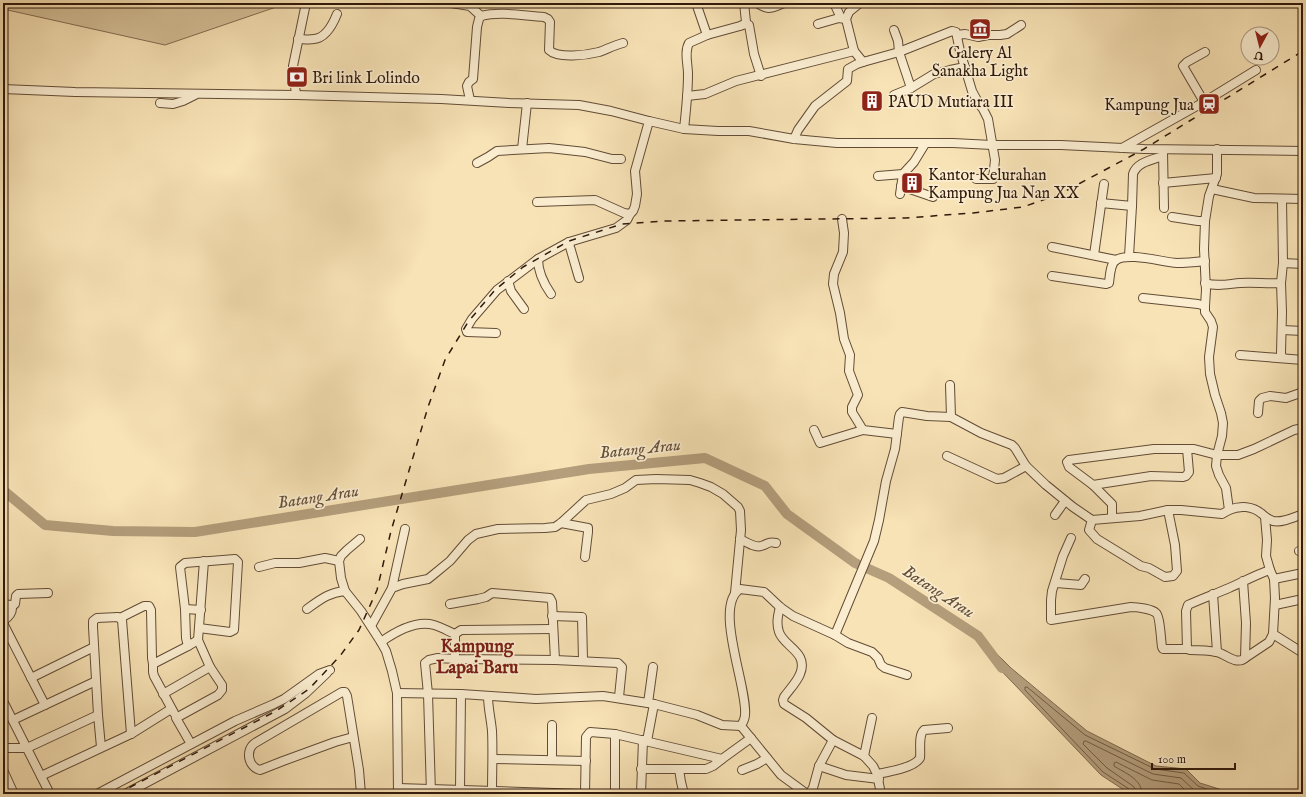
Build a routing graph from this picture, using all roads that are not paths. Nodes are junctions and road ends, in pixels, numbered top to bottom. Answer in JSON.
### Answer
{"nodes":[{"id":1,"x":306,"y":3,"type":"edge"},
{"id":2,"x":451,"y":3,"type":"edge"},
{"id":3,"x":696,"y":3,"type":"edge"},
{"id":4,"x":744,"y":3,"type":"edge"},
{"id":5,"x":757,"y":3,"type":"edge"},
{"id":6,"x":784,"y":3,"type":"edge"},
{"id":7,"x":834,"y":3,"type":"edge"},
{"id":8,"x":860,"y":3,"type":"edge"},
{"id":9,"x":471,"y":5,"type":"edge"},
{"id":10,"x":337,"y":14,"type":"dead end"},
{"id":11,"x":481,"y":16,"type":"junction"},
{"id":12,"x":844,"y":18,"type":"junction"},
{"id":13,"x":745,"y":24,"type":"junction"},
{"id":14,"x":818,"y":24,"type":"dead end"},
{"id":15,"x":1022,"y":25,"type":"dead end"},
{"id":16,"x":894,"y":30,"type":"dead end"},
{"id":17,"x":707,"y":35,"type":"junction"},
{"id":18,"x":957,"y":35,"type":"junction"},
{"id":19,"x":298,"y":38,"type":"junction"},
{"id":20,"x":623,"y":43,"type":"dead end"},
{"id":21,"x":854,"y":51,"type":"junction"},
{"id":22,"x":899,"y":52,"type":"junction"},
{"id":23,"x":1205,"y":52,"type":"dead end"},
{"id":24,"x":863,"y":62,"type":"junction"},
{"id":25,"x":965,"y":67,"type":"junction"},
{"id":26,"x":1256,"y":70,"type":"dead end"},
{"id":27,"x":761,"y":76,"type":"junction"},
{"id":28,"x":911,"y":88,"type":"junction"},
{"id":29,"x":3,"y":89,"type":"edge"},
{"id":30,"x":198,"y":93,"type":"junction"},
{"id":31,"x":296,"y":95,"type":"junction"},
{"id":32,"x":894,"y":95,"type":"dead end"},
{"id":33,"x":687,"y":96,"type":"junction"},
{"id":34,"x":470,"y":100,"type":"junction"},
{"id":35,"x":160,"y":102,"type":"dead end"},
{"id":36,"x":1204,"y":102,"type":"junction"},
{"id":37,"x":527,"y":103,"type":"junction"},
{"id":38,"x":649,"y":121,"type":"junction"},
{"id":39,"x":684,"y":129,"type":"junction"},
{"id":40,"x":794,"y":139,"type":"junction"},
{"id":41,"x":925,"y":144,"type":"junction"},
{"id":42,"x":992,"y":145,"type":"junction"},
{"id":43,"x":1121,"y":148,"type":"junction"},
{"id":44,"x":522,"y":149,"type":"junction"},
{"id":45,"x":1218,"y":149,"type":"junction"},
{"id":46,"x":1303,"y":151,"type":"edge"},
{"id":47,"x":1163,"y":152,"type":"junction"},
{"id":48,"x":621,"y":160,"type":"dead end"},
{"id":49,"x":477,"y":163,"type":"dead end"},
{"id":50,"x":903,"y":174,"type":"junction"},
{"id":51,"x":878,"y":176,"type":"dead end"},
{"id":52,"x":1216,"y":178,"type":"junction"},
{"id":53,"x":976,"y":179,"type":"dead end"},
{"id":54,"x":1163,"y":183,"type":"junction"},
{"id":55,"x":1104,"y":184,"type":"dead end"},
{"id":56,"x":1212,"y":189,"type":"junction"},
{"id":57,"x":933,"y":197,"type":"dead end"},
{"id":58,"x":1303,"y":199,"type":"edge"},
{"id":59,"x":1282,"y":200,"type":"junction"},
{"id":60,"x":537,"y":202,"type":"dead end"},
{"id":61,"x":1101,"y":203,"type":"junction"},
{"id":62,"x":1132,"y":206,"type":"junction"},
{"id":63,"x":1164,"y":208,"type":"dead end"},
{"id":64,"x":630,"y":214,"type":"junction"},
{"id":65,"x":1172,"y":217,"type":"dead end"},
{"id":66,"x":842,"y":219,"type":"dead end"},
{"id":67,"x":1205,"y":221,"type":"junction"},
{"id":68,"x":569,"y":242,"type":"junction"},
{"id":69,"x":1052,"y":247,"type":"dead end"},
{"id":70,"x":1094,"y":255,"type":"junction"},
{"id":71,"x":1129,"y":256,"type":"junction"},
{"id":72,"x":538,"y":259,"type":"junction"},
{"id":73,"x":1116,"y":260,"type":"junction"},
{"id":74,"x":1205,"y":261,"type":"junction"},
{"id":75,"x":1283,"y":263,"type":"junction"},
{"id":76,"x":1303,"y":264,"type":"edge"},
{"id":77,"x":1052,"y":276,"type":"dead end"},
{"id":78,"x":579,"y":278,"type":"dead end"},
{"id":79,"x":508,"y":281,"type":"junction"},
{"id":80,"x":1205,"y":283,"type":"junction"},
{"id":81,"x":1282,"y":283,"type":"junction"},
{"id":82,"x":551,"y":294,"type":"dead end"},
{"id":83,"x":1144,"y":298,"type":"dead end"},
{"id":84,"x":1205,"y":306,"type":"junction"},
{"id":85,"x":524,"y":309,"type":"dead end"},
{"id":86,"x":1282,"y":330,"type":"junction"},
{"id":87,"x":1303,"y":331,"type":"edge"},
{"id":88,"x":496,"y":333,"type":"dead end"},
{"id":89,"x":1240,"y":355,"type":"dead end"},
{"id":90,"x":1282,"y":358,"type":"junction"},
{"id":91,"x":1303,"y":360,"type":"edge"},
{"id":92,"x":950,"y":386,"type":"dead end"},
{"id":93,"x":1303,"y":392,"type":"edge"},
{"id":94,"x":1258,"y":413,"type":"dead end"},
{"id":95,"x":951,"y":417,"type":"junction"},
{"id":96,"x":1303,"y":428,"type":"edge"},
{"id":97,"x":814,"y":430,"type":"dead end"},
{"id":98,"x":863,"y":430,"type":"junction"},
{"id":99,"x":897,"y":434,"type":"junction"},
{"id":100,"x":1187,"y":449,"type":"junction"},
{"id":101,"x":1217,"y":455,"type":"junction"},
{"id":102,"x":947,"y":456,"type":"dead end"},
{"id":103,"x":1026,"y":466,"type":"junction"},
{"id":104,"x":1093,"y":485,"type":"junction"},
{"id":105,"x":1065,"y":501,"type":"junction"},
{"id":106,"x":1168,"y":510,"type":"junction"},
{"id":107,"x":1230,"y":510,"type":"junction"},
{"id":108,"x":1303,"y":514,"type":"edge"},
{"id":109,"x":1056,"y":515,"type":"dead end"},
{"id":110,"x":1265,"y":517,"type":"junction"},
{"id":111,"x":1112,"y":518,"type":"junction"},
{"id":112,"x":1092,"y":520,"type":"junction"},
{"id":113,"x":561,"y":523,"type":"junction"},
{"id":114,"x":405,"y":529,"type":"dead end"},
{"id":115,"x":1071,"y":538,"type":"dead end"},
{"id":116,"x":360,"y":539,"type":"dead end"},
{"id":117,"x":740,"y":539,"type":"junction"},
{"id":118,"x":776,"y":543,"type":"dead end"},
{"id":119,"x":585,"y":557,"type":"dead end"},
{"id":120,"x":204,"y":561,"type":"junction"},
{"id":121,"x":339,"y":561,"type":"junction"},
{"id":122,"x":260,"y":567,"type":"dead end"},
{"id":123,"x":1270,"y":570,"type":"junction"},
{"id":124,"x":1303,"y":573,"type":"edge"},
{"id":125,"x":1085,"y":579,"type":"dead end"},
{"id":126,"x":1274,"y":579,"type":"junction"},
{"id":127,"x":1243,"y":581,"type":"junction"},
{"id":128,"x":1056,"y":583,"type":"junction"},
{"id":129,"x":392,"y":588,"type":"junction"},
{"id":130,"x":345,"y":591,"type":"junction"},
{"id":131,"x":48,"y":593,"type":"dead end"},
{"id":132,"x":735,"y":593,"type":"junction"},
{"id":133,"x":1213,"y":594,"type":"junction"},
{"id":134,"x":1303,"y":600,"type":"edge"},
{"id":135,"x":3,"y":604,"type":"edge"},
{"id":136,"x":450,"y":604,"type":"dead end"},
{"id":137,"x":1275,"y":605,"type":"junction"},
{"id":138,"x":12,"y":606,"type":"junction"},
{"id":139,"x":780,"y":607,"type":"junction"},
{"id":140,"x":185,"y":609,"type":"junction"},
{"id":141,"x":308,"y":609,"type":"dead end"},
{"id":142,"x":201,"y":610,"type":"junction"},
{"id":143,"x":552,"y":616,"type":"junction"},
{"id":144,"x":120,"y":618,"type":"junction"},
{"id":145,"x":3,"y":622,"type":"edge"},
{"id":146,"x":371,"y":626,"type":"junction"},
{"id":147,"x":199,"y":628,"type":"junction"},
{"id":148,"x":552,"y":628,"type":"junction"},
{"id":149,"x":454,"y":634,"type":"junction"},
{"id":150,"x":1273,"y":634,"type":"junction"},
{"id":151,"x":835,"y":635,"type":"junction"},
{"id":152,"x":198,"y":640,"type":"junction"},
{"id":153,"x":381,"y":642,"type":"junction"},
{"id":154,"x":188,"y":646,"type":"junction"},
{"id":155,"x":94,"y":647,"type":"junction"},
{"id":156,"x":1187,"y":649,"type":"junction"},
{"id":157,"x":1217,"y":652,"type":"junction"},
{"id":158,"x":1303,"y":653,"type":"edge"},
{"id":159,"x":1245,"y":658,"type":"junction"},
{"id":160,"x":454,"y":659,"type":"junction"},
{"id":161,"x":554,"y":660,"type":"junction"},
{"id":162,"x":583,"y":660,"type":"junction"},
{"id":163,"x":153,"y":664,"type":"junction"},
{"id":164,"x":653,"y":666,"type":"dead end"},
{"id":165,"x":210,"y":667,"type":"junction"},
{"id":166,"x":908,"y":675,"type":"dead end"},
{"id":167,"x":31,"y":678,"type":"junction"},
{"id":168,"x":96,"y":680,"type":"junction"},
{"id":169,"x":397,"y":693,"type":"junction"},
{"id":170,"x":163,"y":694,"type":"junction"},
{"id":171,"x":428,"y":694,"type":"junction"},
{"id":172,"x":461,"y":694,"type":"junction"},
{"id":173,"x":488,"y":696,"type":"junction"},
{"id":174,"x":619,"y":697,"type":"junction"},
{"id":175,"x":3,"y":701,"type":"edge"},
{"id":176,"x":651,"y":703,"type":"junction"},
{"id":177,"x":45,"y":705,"type":"junction"},
{"id":178,"x":171,"y":709,"type":"junction"},
{"id":179,"x":98,"y":715,"type":"junction"},
{"id":180,"x":176,"y":718,"type":"junction"},
{"id":181,"x":872,"y":718,"type":"dead end"},
{"id":182,"x":13,"y":720,"type":"junction"},
{"id":183,"x":552,"y":725,"type":"dead end"},
{"id":184,"x":741,"y":726,"type":"junction"},
{"id":185,"x":948,"y":728,"type":"dead end"},
{"id":186,"x":131,"y":734,"type":"junction"},
{"id":187,"x":615,"y":734,"type":"junction"},
{"id":188,"x":353,"y":738,"type":"junction"},
{"id":189,"x":751,"y":738,"type":"junction"},
{"id":190,"x":645,"y":740,"type":"junction"},
{"id":191,"x":833,"y":740,"type":"junction"},
{"id":192,"x":191,"y":744,"type":"junction"},
{"id":193,"x":101,"y":747,"type":"junction"},
{"id":194,"x":3,"y":748,"type":"edge"},
{"id":195,"x":27,"y":748,"type":"junction"},
{"id":196,"x":864,"y":756,"type":"junction"},
{"id":197,"x":767,"y":758,"type":"junction"},
{"id":198,"x":493,"y":759,"type":"junction"},
{"id":199,"x":722,"y":759,"type":"junction"},
{"id":200,"x":552,"y":760,"type":"junction"},
{"id":201,"x":586,"y":761,"type":"junction"},
{"id":202,"x":819,"y":766,"type":"junction"},
{"id":203,"x":641,"y":769,"type":"junction"},
{"id":204,"x":679,"y":769,"type":"junction"},
{"id":205,"x":3,"y":770,"type":"edge"},
{"id":206,"x":742,"y":770,"type":"dead end"},
{"id":207,"x":41,"y":776,"type":"junction"},
{"id":208,"x":878,"y":777,"type":"junction"},
{"id":209,"x":398,"y":791,"type":"edge"},
{"id":210,"x":431,"y":791,"type":"edge"},
{"id":211,"x":456,"y":791,"type":"edge"},
{"id":212,"x":492,"y":791,"type":"junction"},
{"id":213,"x":14,"y":794,"type":"edge"},
{"id":214,"x":50,"y":794,"type":"edge"},
{"id":215,"x":97,"y":794,"type":"edge"},
{"id":216,"x":125,"y":794,"type":"edge"},
{"id":217,"x":361,"y":794,"type":"edge"},
{"id":218,"x":545,"y":794,"type":"edge"},
{"id":219,"x":585,"y":794,"type":"edge"},
{"id":220,"x":615,"y":794,"type":"edge"},
{"id":221,"x":641,"y":794,"type":"edge"},
{"id":222,"x":684,"y":794,"type":"edge"},
{"id":223,"x":808,"y":794,"type":"edge"},
{"id":224,"x":881,"y":794,"type":"edge"}],
"edges":[{"from":1,"to":19,"type":"street"},
{"from":2,"to":9,"type":"street"},
{"from":3,"to":17,"type":"street"},
{"from":4,"to":13,"type":"street"},
{"from":5,"to":6,"type":"street"},
{"from":7,"to":12,"type":"street"},
{"from":8,"to":12,"type":"street"},
{"from":9,"to":11,"type":"street"},
{"from":10,"to":19,"type":"street"},
{"from":11,"to":20,"type":"street"},
{"from":11,"to":34,"type":"street"},
{"from":12,"to":14,"type":"street"},
{"from":12,"to":21,"type":"street"},
{"from":13,"to":17,"type":"street"},
{"from":13,"to":27,"type":"street"},
{"from":15,"to":18,"type":"street"},
{"from":16,"to":22,"type":"street"},
{"from":17,"to":33,"type":"street"},
{"from":18,"to":22,"type":"street"},
{"from":18,"to":25,"type":"street"},
{"from":19,"to":31,"type":"street"},
{"from":21,"to":24,"type":"street"},
{"from":21,"to":27,"type":"street"},
{"from":22,"to":24,"type":"street"},
{"from":22,"to":28,"type":"street"},
{"from":23,"to":36,"type":"street"},
{"from":24,"to":40,"type":"street"},
{"from":25,"to":28,"type":"street"},
{"from":25,"to":42,"type":"street"},
{"from":26,"to":36,"type":"street"},
{"from":27,"to":33,"type":"street"},
{"from":28,"to":32,"type":"street"},
{"from":29,"to":30,"type":"street"},
{"from":30,"to":31,"type":"street"},
{"from":30,"to":35,"type":"street"},
{"from":31,"to":34,"type":"street"},
{"from":33,"to":39,"type":"street"},
{"from":34,"to":37,"type":"street"},
{"from":36,"to":43,"type":"street"},
{"from":37,"to":38,"type":"street"},
{"from":37,"to":44,"type":"street"},
{"from":38,"to":39,"type":"street"},
{"from":38,"to":64,"type":"street"},
{"from":39,"to":40,"type":"street"},
{"from":40,"to":41,"type":"street"},
{"from":41,"to":42,"type":"street"},
{"from":41,"to":50,"type":"street"},
{"from":42,"to":43,"type":"street"},
{"from":42,"to":53,"type":"street"},
{"from":43,"to":47,"type":"street"},
{"from":44,"to":48,"type":"street"},
{"from":44,"to":49,"type":"street"},
{"from":45,"to":46,"type":"street"},
{"from":45,"to":47,"type":"street"},
{"from":45,"to":52,"type":"street"},
{"from":47,"to":54,"type":"street"},
{"from":47,"to":62,"type":"street"},
{"from":50,"to":51,"type":"street"},
{"from":50,"to":57,"type":"street"},
{"from":52,"to":54,"type":"street"},
{"from":52,"to":56,"type":"street"},
{"from":54,"to":63,"type":"street"},
{"from":55,"to":61,"type":"street"},
{"from":56,"to":59,"type":"street"},
{"from":56,"to":67,"type":"street"},
{"from":58,"to":59,"type":"street"},
{"from":59,"to":75,"type":"street"},
{"from":60,"to":64,"type":"street"},
{"from":61,"to":62,"type":"street"},
{"from":61,"to":70,"type":"street"},
{"from":62,"to":71,"type":"street"},
{"from":64,"to":68,"type":"street"},
{"from":65,"to":67,"type":"street"},
{"from":66,"to":98,"type":"street"},
{"from":67,"to":74,"type":"street"},
{"from":68,"to":72,"type":"street"},
{"from":68,"to":78,"type":"street"},
{"from":69,"to":70,"type":"street"},
{"from":70,"to":73,"type":"street"},
{"from":71,"to":73,"type":"street"},
{"from":71,"to":74,"type":"street"},
{"from":72,"to":79,"type":"street"},
{"from":72,"to":82,"type":"street"},
{"from":73,"to":77,"type":"street"},
{"from":74,"to":80,"type":"street"},
{"from":75,"to":76,"type":"street"},
{"from":75,"to":81,"type":"street"},
{"from":79,"to":85,"type":"street"},
{"from":79,"to":88,"type":"street"},
{"from":80,"to":81,"type":"street"},
{"from":80,"to":84,"type":"street"},
{"from":81,"to":86,"type":"street"},
{"from":83,"to":84,"type":"street"},
{"from":84,"to":101,"type":"street"},
{"from":86,"to":87,"type":"street"},
{"from":86,"to":90,"type":"street"},
{"from":89,"to":90,"type":"street"},
{"from":90,"to":91,"type":"street"},
{"from":92,"to":95,"type":"street"},
{"from":93,"to":94,"type":"street"},
{"from":95,"to":99,"type":"street"},
{"from":95,"to":103,"type":"street"},
{"from":96,"to":101,"type":"street"},
{"from":97,"to":98,"type":"street"},
{"from":98,"to":99,"type":"street"},
{"from":99,"to":151,"type":"street"},
{"from":100,"to":101,"type":"street"},
{"from":100,"to":104,"type":"street"},
{"from":100,"to":104,"type":"street"},
{"from":101,"to":107,"type":"street"},
{"from":102,"to":103,"type":"street"},
{"from":103,"to":105,"type":"street"},
{"from":104,"to":111,"type":"street"},
{"from":105,"to":109,"type":"street"},
{"from":105,"to":112,"type":"street"},
{"from":106,"to":107,"type":"street"},
{"from":106,"to":111,"type":"street"},
{"from":106,"to":112,"type":"street"},
{"from":107,"to":110,"type":"street"},
{"from":108,"to":110,"type":"street"},
{"from":110,"to":123,"type":"street"},
{"from":111,"to":112,"type":"street"},
{"from":113,"to":117,"type":"street"},
{"from":113,"to":119,"type":"street"},
{"from":113,"to":129,"type":"street"},
{"from":114,"to":129,"type":"street"},
{"from":115,"to":128,"type":"street"},
{"from":116,"to":121,"type":"street"},
{"from":117,"to":118,"type":"street"},
{"from":117,"to":132,"type":"street"},
{"from":120,"to":140,"type":"street"},
{"from":120,"to":142,"type":"street"},
{"from":120,"to":147,"type":"street"},
{"from":121,"to":122,"type":"street"},
{"from":121,"to":130,"type":"street"},
{"from":123,"to":126,"type":"street"},
{"from":123,"to":127,"type":"street"},
{"from":124,"to":126,"type":"street"},
{"from":125,"to":128,"type":"street"},
{"from":126,"to":137,"type":"street"},
{"from":127,"to":133,"type":"street"},
{"from":127,"to":159,"type":"street"},
{"from":128,"to":156,"type":"street"},
{"from":129,"to":146,"type":"street"},
{"from":130,"to":141,"type":"street"},
{"from":130,"to":146,"type":"street"},
{"from":131,"to":138,"type":"street"},
{"from":132,"to":139,"type":"street"},
{"from":132,"to":184,"type":"street"},
{"from":133,"to":156,"type":"street"},
{"from":133,"to":157,"type":"street"},
{"from":134,"to":137,"type":"street"},
{"from":135,"to":138,"type":"street"},
{"from":136,"to":143,"type":"street"},
{"from":137,"to":150,"type":"street"},
{"from":138,"to":145,"type":"street"},
{"from":139,"to":151,"type":"street"},
{"from":139,"to":191,"type":"street"},
{"from":140,"to":142,"type":"street"},
{"from":140,"to":154,"type":"street"},
{"from":142,"to":147,"type":"street"},
{"from":143,"to":148,"type":"street"},
{"from":143,"to":162,"type":"street"},
{"from":144,"to":155,"type":"street"},
{"from":144,"to":163,"type":"street"},
{"from":144,"to":186,"type":"street"},
{"from":145,"to":167,"type":"street"},
{"from":146,"to":153,"type":"street"},
{"from":147,"to":152,"type":"street"},
{"from":148,"to":149,"type":"street"},
{"from":148,"to":161,"type":"street"},
{"from":149,"to":153,"type":"street"},
{"from":149,"to":160,"type":"street"},
{"from":150,"to":158,"type":"street"},
{"from":150,"to":159,"type":"street"},
{"from":151,"to":166,"type":"street"},
{"from":152,"to":154,"type":"street"},
{"from":152,"to":165,"type":"street"},
{"from":153,"to":169,"type":"street"},
{"from":154,"to":163,"type":"street"},
{"from":155,"to":167,"type":"street"},
{"from":155,"to":168,"type":"street"},
{"from":156,"to":157,"type":"street"},
{"from":157,"to":159,"type":"street"},
{"from":160,"to":161,"type":"street"},
{"from":160,"to":171,"type":"street"},
{"from":161,"to":162,"type":"street"},
{"from":162,"to":174,"type":"street"},
{"from":163,"to":170,"type":"street"},
{"from":164,"to":176,"type":"street"},
{"from":165,"to":170,"type":"street"},
{"from":165,"to":180,"type":"street"},
{"from":167,"to":177,"type":"street"},
{"from":168,"to":177,"type":"street"},
{"from":168,"to":179,"type":"street"},
{"from":169,"to":171,"type":"street"},
{"from":169,"to":209,"type":"street"},
{"from":170,"to":178,"type":"street"},
{"from":171,"to":172,"type":"street"},
{"from":171,"to":210,"type":"street"},
{"from":172,"to":173,"type":"street"},
{"from":172,"to":211,"type":"street"},
{"from":173,"to":174,"type":"street"},
{"from":173,"to":198,"type":"street"},
{"from":174,"to":176,"type":"street"},
{"from":175,"to":182,"type":"street"},
{"from":176,"to":184,"type":"street"},
{"from":176,"to":190,"type":"street"},
{"from":177,"to":182,"type":"street"},
{"from":178,"to":180,"type":"street"},
{"from":178,"to":186,"type":"street"},
{"from":179,"to":193,"type":"street"},
{"from":179,"to":195,"type":"street"},
{"from":180,"to":192,"type":"street"},
{"from":181,"to":196,"type":"street"},
{"from":182,"to":195,"type":"street"},
{"from":183,"to":200,"type":"street"},
{"from":184,"to":189,"type":"street"},
{"from":185,"to":208,"type":"street"},
{"from":186,"to":193,"type":"street"},
{"from":187,"to":190,"type":"street"},
{"from":187,"to":201,"type":"street"},
{"from":187,"to":220,"type":"street"},
{"from":188,"to":188,"type":"street"},
{"from":188,"to":217,"type":"street"},
{"from":189,"to":197,"type":"street"},
{"from":189,"to":199,"type":"street"},
{"from":190,"to":199,"type":"street"},
{"from":190,"to":203,"type":"street"},
{"from":191,"to":196,"type":"street"},
{"from":191,"to":202,"type":"street"},
{"from":192,"to":215,"type":"street"},
{"from":192,"to":216,"type":"street"},
{"from":193,"to":207,"type":"street"},
{"from":194,"to":195,"type":"street"},
{"from":195,"to":207,"type":"street"},
{"from":196,"to":208,"type":"street"},
{"from":197,"to":206,"type":"street"},
{"from":197,"to":223,"type":"street"},
{"from":198,"to":200,"type":"street"},
{"from":198,"to":212,"type":"street"},
{"from":199,"to":204,"type":"street"},
{"from":200,"to":201,"type":"street"},
{"from":201,"to":219,"type":"street"},
{"from":202,"to":208,"type":"street"},
{"from":202,"to":223,"type":"street"},
{"from":203,"to":204,"type":"street"},
{"from":203,"to":221,"type":"street"},
{"from":204,"to":222,"type":"street"},
{"from":205,"to":213,"type":"street"},
{"from":207,"to":214,"type":"street"},
{"from":208,"to":224,"type":"street"},
{"from":209,"to":210,"type":"street"},
{"from":210,"to":211,"type":"street"},
{"from":211,"to":212,"type":"street"},
{"from":212,"to":218,"type":"street"},
{"from":218,"to":219,"type":"street"}]}
